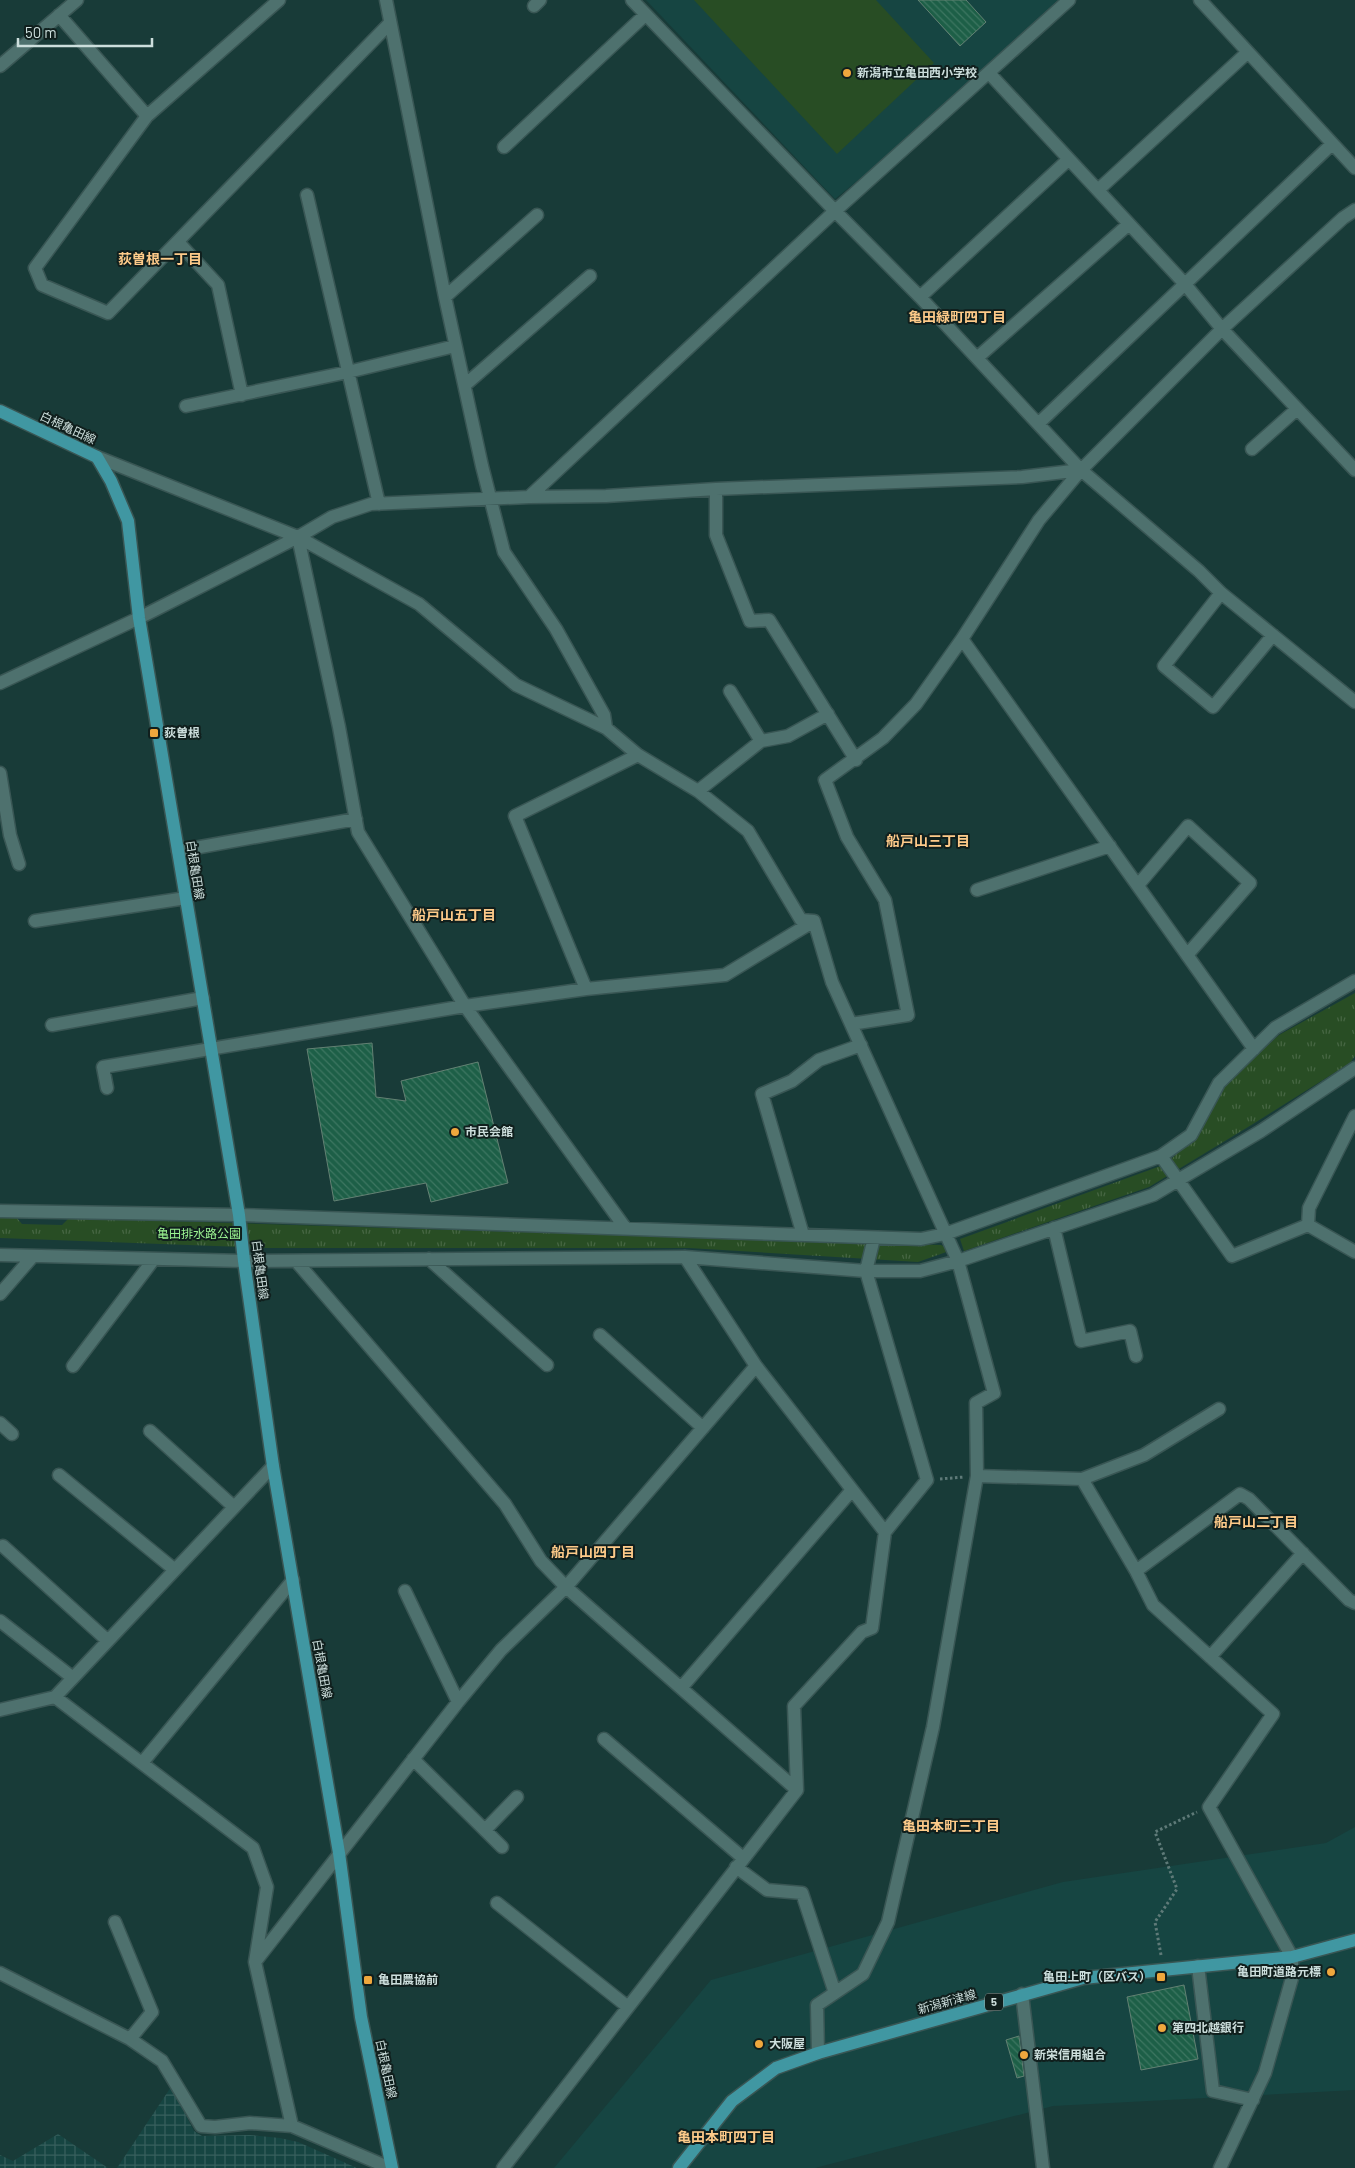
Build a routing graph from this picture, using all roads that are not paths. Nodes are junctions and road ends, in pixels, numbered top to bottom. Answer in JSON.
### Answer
{"nodes":[{"id":1,"x":77,"y":0,"type":"edge"},
{"id":2,"x":279,"y":0,"type":"edge"},
{"id":3,"x":386,"y":0,"type":"edge"},
{"id":4,"x":632,"y":0,"type":"edge"},
{"id":5,"x":1069,"y":0,"type":"edge"},
{"id":6,"x":1200,"y":0,"type":"edge"},
{"id":7,"x":59,"y":15,"type":"junction"},
{"id":8,"x":645,"y":15,"type":"junction"},
{"id":9,"x":390,"y":23,"type":"junction"},
{"id":10,"x":1248,"y":52,"type":"junction"},
{"id":11,"x":0,"y":66,"type":"edge"},
{"id":12,"x":989,"y":73,"type":"junction"},
{"id":13,"x":147,"y":116,"type":"junction"},
{"id":14,"x":1332,"y":144,"type":"junction"},
{"id":15,"x":504,"y":147,"type":"dead end"},
{"id":16,"x":1069,"y":159,"type":"junction"},
{"id":17,"x":1355,"y":168,"type":"edge"},
{"id":18,"x":1098,"y":190,"type":"junction"},
{"id":19,"x":306,"y":195,"type":"dead end"},
{"id":20,"x":1355,"y":210,"type":"edge"},
{"id":21,"x":835,"y":211,"type":"junction"},
{"id":22,"x":537,"y":216,"type":"dead end"},
{"id":23,"x":1129,"y":224,"type":"junction"},
{"id":24,"x":178,"y":242,"type":"junction"},
{"id":25,"x":590,"y":276,"type":"dead end"},
{"id":26,"x":1184,"y":283,"type":"junction"},
{"id":27,"x":445,"y":297,"type":"junction"},
{"id":28,"x":920,"y":297,"type":"junction"},
{"id":29,"x":1222,"y":329,"type":"junction"},
{"id":30,"x":456,"y":346,"type":"junction"},
{"id":31,"x":978,"y":357,"type":"junction"},
{"id":32,"x":348,"y":372,"type":"junction"},
{"id":33,"x":465,"y":385,"type":"junction"},
{"id":34,"x":242,"y":394,"type":"junction"},
{"id":35,"x":186,"y":406,"type":"dead end"},
{"id":36,"x":1297,"y":409,"type":"junction"},
{"id":37,"x":0,"y":411,"type":"edge"},
{"id":38,"x":1039,"y":423,"type":"junction"},
{"id":39,"x":1252,"y":449,"type":"dead end"},
{"id":40,"x":97,"y":457,"type":"junction"},
{"id":41,"x":1081,"y":470,"type":"junction"},
{"id":42,"x":1355,"y":470,"type":"edge"},
{"id":43,"x":716,"y":489,"type":"junction"},
{"id":44,"x":530,"y":497,"type":"junction"},
{"id":45,"x":490,"y":499,"type":"junction"},
{"id":46,"x":379,"y":504,"type":"junction"},
{"id":47,"x":298,"y":537,"type":"junction"},
{"id":48,"x":1222,"y":594,"type":"junction"},
{"id":49,"x":140,"y":618,"type":"junction"},
{"id":50,"x":1273,"y":635,"type":"junction"},
{"id":51,"x":962,"y":639,"type":"junction"},
{"id":52,"x":0,"y":683,"type":"edge"},
{"id":53,"x":730,"y":691,"type":"dead end"},
{"id":54,"x":1355,"y":702,"type":"edge"},
{"id":55,"x":828,"y":714,"type":"junction"},
{"id":56,"x":606,"y":728,"type":"junction"},
{"id":57,"x":760,"y":741,"type":"junction"},
{"id":58,"x":638,"y":755,"type":"junction"},
{"id":59,"x":856,"y":760,"type":"junction"},
{"id":60,"x":0,"y":773,"type":"edge"},
{"id":61,"x":698,"y":791,"type":"junction"},
{"id":62,"x":356,"y":819,"type":"junction"},
{"id":63,"x":5,"y":836,"type":"edge"},
{"id":64,"x":1110,"y":846,"type":"junction"},
{"id":65,"x":178,"y":851,"type":"junction"},
{"id":66,"x":19,"y":864,"type":"dead end"},
{"id":67,"x":1138,"y":885,"type":"junction"},
{"id":68,"x":977,"y":890,"type":"dead end"},
{"id":69,"x":186,"y":898,"type":"junction"},
{"id":70,"x":35,"y":921,"type":"dead end"},
{"id":71,"x":814,"y":921,"type":"junction"},
{"id":72,"x":1188,"y":955,"type":"junction"},
{"id":73,"x":1355,"y":981,"type":"edge"},
{"id":74,"x":586,"y":989,"type":"junction"},
{"id":75,"x":202,"y":998,"type":"junction"},
{"id":76,"x":465,"y":1006,"type":"junction"},
{"id":77,"x":851,"y":1024,"type":"junction"},
{"id":78,"x":52,"y":1025,"type":"dead end"},
{"id":79,"x":861,"y":1046,"type":"junction"},
{"id":80,"x":211,"y":1048,"type":"junction"},
{"id":81,"x":1254,"y":1049,"type":"junction"},
{"id":82,"x":1355,"y":1068,"type":"edge"},
{"id":83,"x":107,"y":1088,"type":"dead end"},
{"id":84,"x":1355,"y":1116,"type":"edge"},
{"id":85,"x":1161,"y":1156,"type":"junction"},
{"id":86,"x":1178,"y":1180,"type":"junction"},
{"id":87,"x":0,"y":1211,"type":"edge"},
{"id":88,"x":239,"y":1215,"type":"junction"},
{"id":89,"x":1308,"y":1225,"type":"junction"},
{"id":90,"x":1054,"y":1228,"type":"junction"},
{"id":91,"x":626,"y":1229,"type":"junction"},
{"id":92,"x":945,"y":1234,"type":"junction"},
{"id":93,"x":803,"y":1235,"type":"junction"},
{"id":94,"x":874,"y":1238,"type":"junction"},
{"id":95,"x":1355,"y":1252,"type":"edge"},
{"id":96,"x":0,"y":1255,"type":"edge"},
{"id":97,"x":33,"y":1256,"type":"junction"},
{"id":98,"x":685,"y":1257,"type":"junction"},
{"id":99,"x":154,"y":1259,"type":"junction"},
{"id":100,"x":429,"y":1259,"type":"junction"},
{"id":101,"x":296,"y":1260,"type":"junction"},
{"id":102,"x":244,"y":1261,"type":"junction"},
{"id":103,"x":958,"y":1261,"type":"junction"},
{"id":104,"x":866,"y":1271,"type":"junction"},
{"id":105,"x":0,"y":1294,"type":"edge"},
{"id":106,"x":600,"y":1335,"type":"dead end"},
{"id":107,"x":1136,"y":1356,"type":"dead end"},
{"id":108,"x":546,"y":1365,"type":"dead end"},
{"id":109,"x":73,"y":1366,"type":"dead end"},
{"id":110,"x":756,"y":1366,"type":"junction"},
{"id":111,"x":1219,"y":1409,"type":"dead end"},
{"id":112,"x":0,"y":1423,"type":"edge"},
{"id":113,"x":703,"y":1428,"type":"junction"},
{"id":114,"x":150,"y":1431,"type":"dead end"},
{"id":115,"x":12,"y":1434,"type":"dead end"},
{"id":116,"x":273,"y":1466,"type":"junction"},
{"id":117,"x":59,"y":1475,"type":"dead end"},
{"id":118,"x":977,"y":1476,"type":"junction"},
{"id":119,"x":1082,"y":1479,"type":"junction"},
{"id":120,"x":852,"y":1490,"type":"junction"},
{"id":121,"x":234,"y":1507,"type":"junction"},
{"id":122,"x":885,"y":1532,"type":"junction"},
{"id":123,"x":3,"y":1546,"type":"dead end"},
{"id":124,"x":1303,"y":1553,"type":"junction"},
{"id":125,"x":174,"y":1570,"type":"junction"},
{"id":126,"x":1136,"y":1571,"type":"junction"},
{"id":127,"x":293,"y":1580,"type":"junction"},
{"id":128,"x":566,"y":1587,"type":"junction"},
{"id":129,"x":405,"y":1592,"type":"dead end"},
{"id":130,"x":1355,"y":1603,"type":"edge"},
{"id":131,"x":0,"y":1621,"type":"edge"},
{"id":132,"x":108,"y":1642,"type":"junction"},
{"id":133,"x":1210,"y":1657,"type":"junction"},
{"id":134,"x":73,"y":1678,"type":"junction"},
{"id":135,"x":680,"y":1688,"type":"junction"},
{"id":136,"x":55,"y":1697,"type":"junction"},
{"id":137,"x":458,"y":1702,"type":"junction"},
{"id":138,"x":0,"y":1710,"type":"edge"},
{"id":139,"x":604,"y":1739,"type":"dead end"},
{"id":140,"x":413,"y":1759,"type":"junction"},
{"id":141,"x":142,"y":1763,"type":"junction"},
{"id":142,"x":796,"y":1790,"type":"junction"},
{"id":143,"x":517,"y":1797,"type":"dead end"},
{"id":144,"x":485,"y":1830,"type":"junction"},
{"id":145,"x":502,"y":1847,"type":"dead end"},
{"id":146,"x":340,"y":1854,"type":"junction"},
{"id":147,"x":740,"y":1863,"type":"junction"},
{"id":148,"x":498,"y":1903,"type":"dead end"},
{"id":149,"x":116,"y":1922,"type":"dead end"},
{"id":150,"x":1355,"y":1940,"type":"edge"},
{"id":151,"x":1292,"y":1956,"type":"junction"},
{"id":152,"x":255,"y":1962,"type":"junction"},
{"id":153,"x":1198,"y":1966,"type":"junction"},
{"id":154,"x":0,"y":1973,"type":"edge"},
{"id":155,"x":835,"y":1993,"type":"junction"},
{"id":156,"x":1022,"y":1994,"type":"junction"},
{"id":157,"x":628,"y":2007,"type":"junction"},
{"id":158,"x":130,"y":2039,"type":"junction"},
{"id":159,"x":818,"y":2053,"type":"junction"},
{"id":160,"x":1253,"y":2100,"type":"junction"},
{"id":161,"x":292,"y":2126,"type":"junction"},
{"id":162,"x":391,"y":2168,"type":"edge"},
{"id":163,"x":503,"y":2168,"type":"edge"},
{"id":164,"x":680,"y":2168,"type":"edge"},
{"id":165,"x":1043,"y":2168,"type":"edge"},
{"id":166,"x":1220,"y":2168,"type":"edge"}],
"edges":[{"from":1,"to":7,"type":"street"},
{"from":2,"to":13,"type":"street"},
{"from":3,"to":9,"type":"street"},
{"from":4,"to":8,"type":"street"},
{"from":5,"to":12,"type":"street"},
{"from":6,"to":10,"type":"street"},
{"from":7,"to":11,"type":"street"},
{"from":7,"to":13,"type":"street"},
{"from":8,"to":15,"type":"street"},
{"from":8,"to":21,"type":"street"},
{"from":9,"to":24,"type":"street"},
{"from":9,"to":27,"type":"street"},
{"from":10,"to":14,"type":"street"},
{"from":10,"to":18,"type":"street"},
{"from":12,"to":16,"type":"street"},
{"from":12,"to":21,"type":"street"},
{"from":13,"to":24,"type":"street"},
{"from":14,"to":17,"type":"street"},
{"from":14,"to":26,"type":"street"},
{"from":16,"to":18,"type":"street"},
{"from":16,"to":28,"type":"street"},
{"from":18,"to":23,"type":"street"},
{"from":19,"to":32,"type":"street"},
{"from":20,"to":29,"type":"street"},
{"from":21,"to":28,"type":"street"},
{"from":21,"to":44,"type":"street"},
{"from":22,"to":27,"type":"street"},
{"from":23,"to":26,"type":"street"},
{"from":23,"to":31,"type":"street"},
{"from":24,"to":34,"type":"street"},
{"from":25,"to":33,"type":"street"},
{"from":26,"to":29,"type":"street"},
{"from":26,"to":38,"type":"street"},
{"from":27,"to":30,"type":"street"},
{"from":28,"to":31,"type":"street"},
{"from":29,"to":36,"type":"street"},
{"from":29,"to":41,"type":"street"},
{"from":30,"to":32,"type":"street"},
{"from":30,"to":33,"type":"street"},
{"from":31,"to":38,"type":"street"},
{"from":32,"to":34,"type":"street"},
{"from":32,"to":46,"type":"street"},
{"from":33,"to":45,"type":"street"},
{"from":34,"to":35,"type":"street"},
{"from":36,"to":39,"type":"street"},
{"from":36,"to":42,"type":"street"},
{"from":37,"to":40,"type":"main road","name":"白根亀田線"},
{"from":38,"to":41,"type":"street"},
{"from":40,"to":47,"type":"street"},
{"from":40,"to":49,"type":"main road","name":"白根亀田線"},
{"from":41,"to":43,"type":"street"},
{"from":41,"to":48,"type":"street"},
{"from":41,"to":51,"type":"street"},
{"from":43,"to":44,"type":"street"},
{"from":43,"to":55,"type":"street"},
{"from":44,"to":45,"type":"street"},
{"from":45,"to":46,"type":"street"},
{"from":45,"to":56,"type":"street"},
{"from":46,"to":47,"type":"street"},
{"from":47,"to":49,"type":"street"},
{"from":47,"to":56,"type":"street"},
{"from":47,"to":62,"type":"street"},
{"from":48,"to":50,"type":"street"},
{"from":48,"to":50,"type":"street"},
{"from":49,"to":52,"type":"street"},
{"from":49,"to":65,"type":"main road","name":"白根亀田線"},
{"from":50,"to":54,"type":"street"},
{"from":51,"to":59,"type":"street"},
{"from":51,"to":64,"type":"street"},
{"from":53,"to":57,"type":"street"},
{"from":55,"to":57,"type":"street"},
{"from":55,"to":59,"type":"street"},
{"from":56,"to":58,"type":"street"},
{"from":57,"to":61,"type":"street"},
{"from":58,"to":61,"type":"street"},
{"from":58,"to":74,"type":"street"},
{"from":59,"to":77,"type":"street"},
{"from":60,"to":63,"type":"street"},
{"from":61,"to":71,"type":"street"},
{"from":62,"to":65,"type":"street"},
{"from":62,"to":76,"type":"street"},
{"from":63,"to":66,"type":"street"},
{"from":64,"to":67,"type":"street"},
{"from":64,"to":68,"type":"street"},
{"from":65,"to":69,"type":"main road","name":"白根亀田線"},
{"from":67,"to":72,"type":"street"},
{"from":67,"to":72,"type":"street"},
{"from":69,"to":70,"type":"street"},
{"from":69,"to":75,"type":"main road","name":"白根亀田線"},
{"from":71,"to":74,"type":"street"},
{"from":71,"to":77,"type":"street"},
{"from":72,"to":81,"type":"street"},
{"from":73,"to":81,"type":"street"},
{"from":74,"to":76,"type":"street"},
{"from":75,"to":78,"type":"street"},
{"from":75,"to":80,"type":"main road","name":"白根亀田線"},
{"from":76,"to":80,"type":"street"},
{"from":76,"to":91,"type":"street"},
{"from":77,"to":79,"type":"street"},
{"from":79,"to":92,"type":"street"},
{"from":79,"to":93,"type":"street"},
{"from":80,"to":83,"type":"street"},
{"from":80,"to":88,"type":"main road","name":"白根亀田線"},
{"from":81,"to":85,"type":"street"},
{"from":82,"to":86,"type":"street"},
{"from":84,"to":89,"type":"street"},
{"from":85,"to":86,"type":"street"},
{"from":85,"to":92,"type":"street"},
{"from":86,"to":89,"type":"street"},
{"from":86,"to":90,"type":"street"},
{"from":87,"to":88,"type":"street"},
{"from":88,"to":91,"type":"street"},
{"from":88,"to":102,"type":"main road","name":"白根亀田線"},
{"from":89,"to":95,"type":"street"},
{"from":90,"to":103,"type":"street"},
{"from":90,"to":107,"type":"street"},
{"from":91,"to":93,"type":"street"},
{"from":92,"to":94,"type":"street"},
{"from":92,"to":103,"type":"street"},
{"from":93,"to":94,"type":"street"},
{"from":94,"to":104,"type":"street"},
{"from":96,"to":97,"type":"street"},
{"from":97,"to":99,"type":"street"},
{"from":97,"to":105,"type":"street"},
{"from":98,"to":100,"type":"street"},
{"from":98,"to":104,"type":"street"},
{"from":98,"to":110,"type":"street"},
{"from":99,"to":102,"type":"street"},
{"from":99,"to":109,"type":"street"},
{"from":100,"to":101,"type":"street"},
{"from":100,"to":108,"type":"street"},
{"from":101,"to":102,"type":"street"},
{"from":101,"to":128,"type":"street"},
{"from":102,"to":116,"type":"main road","name":"白根亀田線"},
{"from":103,"to":104,"type":"street"},
{"from":103,"to":118,"type":"street"},
{"from":104,"to":122,"type":"street"},
{"from":106,"to":113,"type":"street"},
{"from":110,"to":113,"type":"street"},
{"from":110,"to":120,"type":"street"},
{"from":111,"to":119,"type":"street"},
{"from":112,"to":115,"type":"street"},
{"from":113,"to":128,"type":"street"},
{"from":114,"to":121,"type":"street"},
{"from":116,"to":121,"type":"street"},
{"from":116,"to":127,"type":"main road","name":"白根亀田線"},
{"from":117,"to":125,"type":"street"},
{"from":118,"to":119,"type":"street"},
{"from":118,"to":155,"type":"street"},
{"from":119,"to":126,"type":"street"},
{"from":120,"to":122,"type":"street"},
{"from":120,"to":135,"type":"street"},
{"from":121,"to":125,"type":"street"},
{"from":122,"to":142,"type":"street"},
{"from":123,"to":132,"type":"street"},
{"from":124,"to":126,"type":"street"},
{"from":124,"to":130,"type":"street"},
{"from":124,"to":133,"type":"street"},
{"from":125,"to":132,"type":"street"},
{"from":126,"to":133,"type":"street"},
{"from":127,"to":141,"type":"street"},
{"from":127,"to":146,"type":"main road","name":"白根亀田線"},
{"from":128,"to":135,"type":"street"},
{"from":128,"to":137,"type":"street"},
{"from":129,"to":137,"type":"street"},
{"from":131,"to":134,"type":"street"},
{"from":132,"to":134,"type":"street"},
{"from":133,"to":151,"type":"street"},
{"from":134,"to":136,"type":"street"},
{"from":135,"to":142,"type":"street"},
{"from":136,"to":138,"type":"street"},
{"from":136,"to":141,"type":"street"},
{"from":137,"to":140,"type":"street"},
{"from":139,"to":147,"type":"street"},
{"from":140,"to":144,"type":"street"},
{"from":140,"to":146,"type":"street"},
{"from":141,"to":152,"type":"street"},
{"from":142,"to":147,"type":"street"},
{"from":143,"to":144,"type":"street"},
{"from":144,"to":145,"type":"street"},
{"from":146,"to":152,"type":"street"},
{"from":146,"to":162,"type":"main road","name":"白根亀田線"},
{"from":147,"to":155,"type":"street"},
{"from":147,"to":157,"type":"street"},
{"from":148,"to":157,"type":"street"},
{"from":149,"to":158,"type":"street"},
{"from":150,"to":151,"type":"main road","name":"新潟新津線","number":"5"},
{"from":151,"to":153,"type":"main road","name":"新潟新津線","number":"5"},
{"from":151,"to":160,"type":"street"},
{"from":152,"to":161,"type":"street"},
{"from":153,"to":156,"type":"main road","name":"新潟新津線","number":"5"},
{"from":153,"to":160,"type":"street"},
{"from":154,"to":158,"type":"street"},
{"from":155,"to":159,"type":"street"},
{"from":156,"to":159,"type":"main road","name":"新潟新津線","number":"5"},
{"from":156,"to":165,"type":"street"},
{"from":157,"to":163,"type":"street"},
{"from":158,"to":161,"type":"street"},
{"from":159,"to":164,"type":"main road","name":"新潟新津線","number":"5"},
{"from":160,"to":166,"type":"street"},
{"from":161,"to":162,"type":"street"}]}
